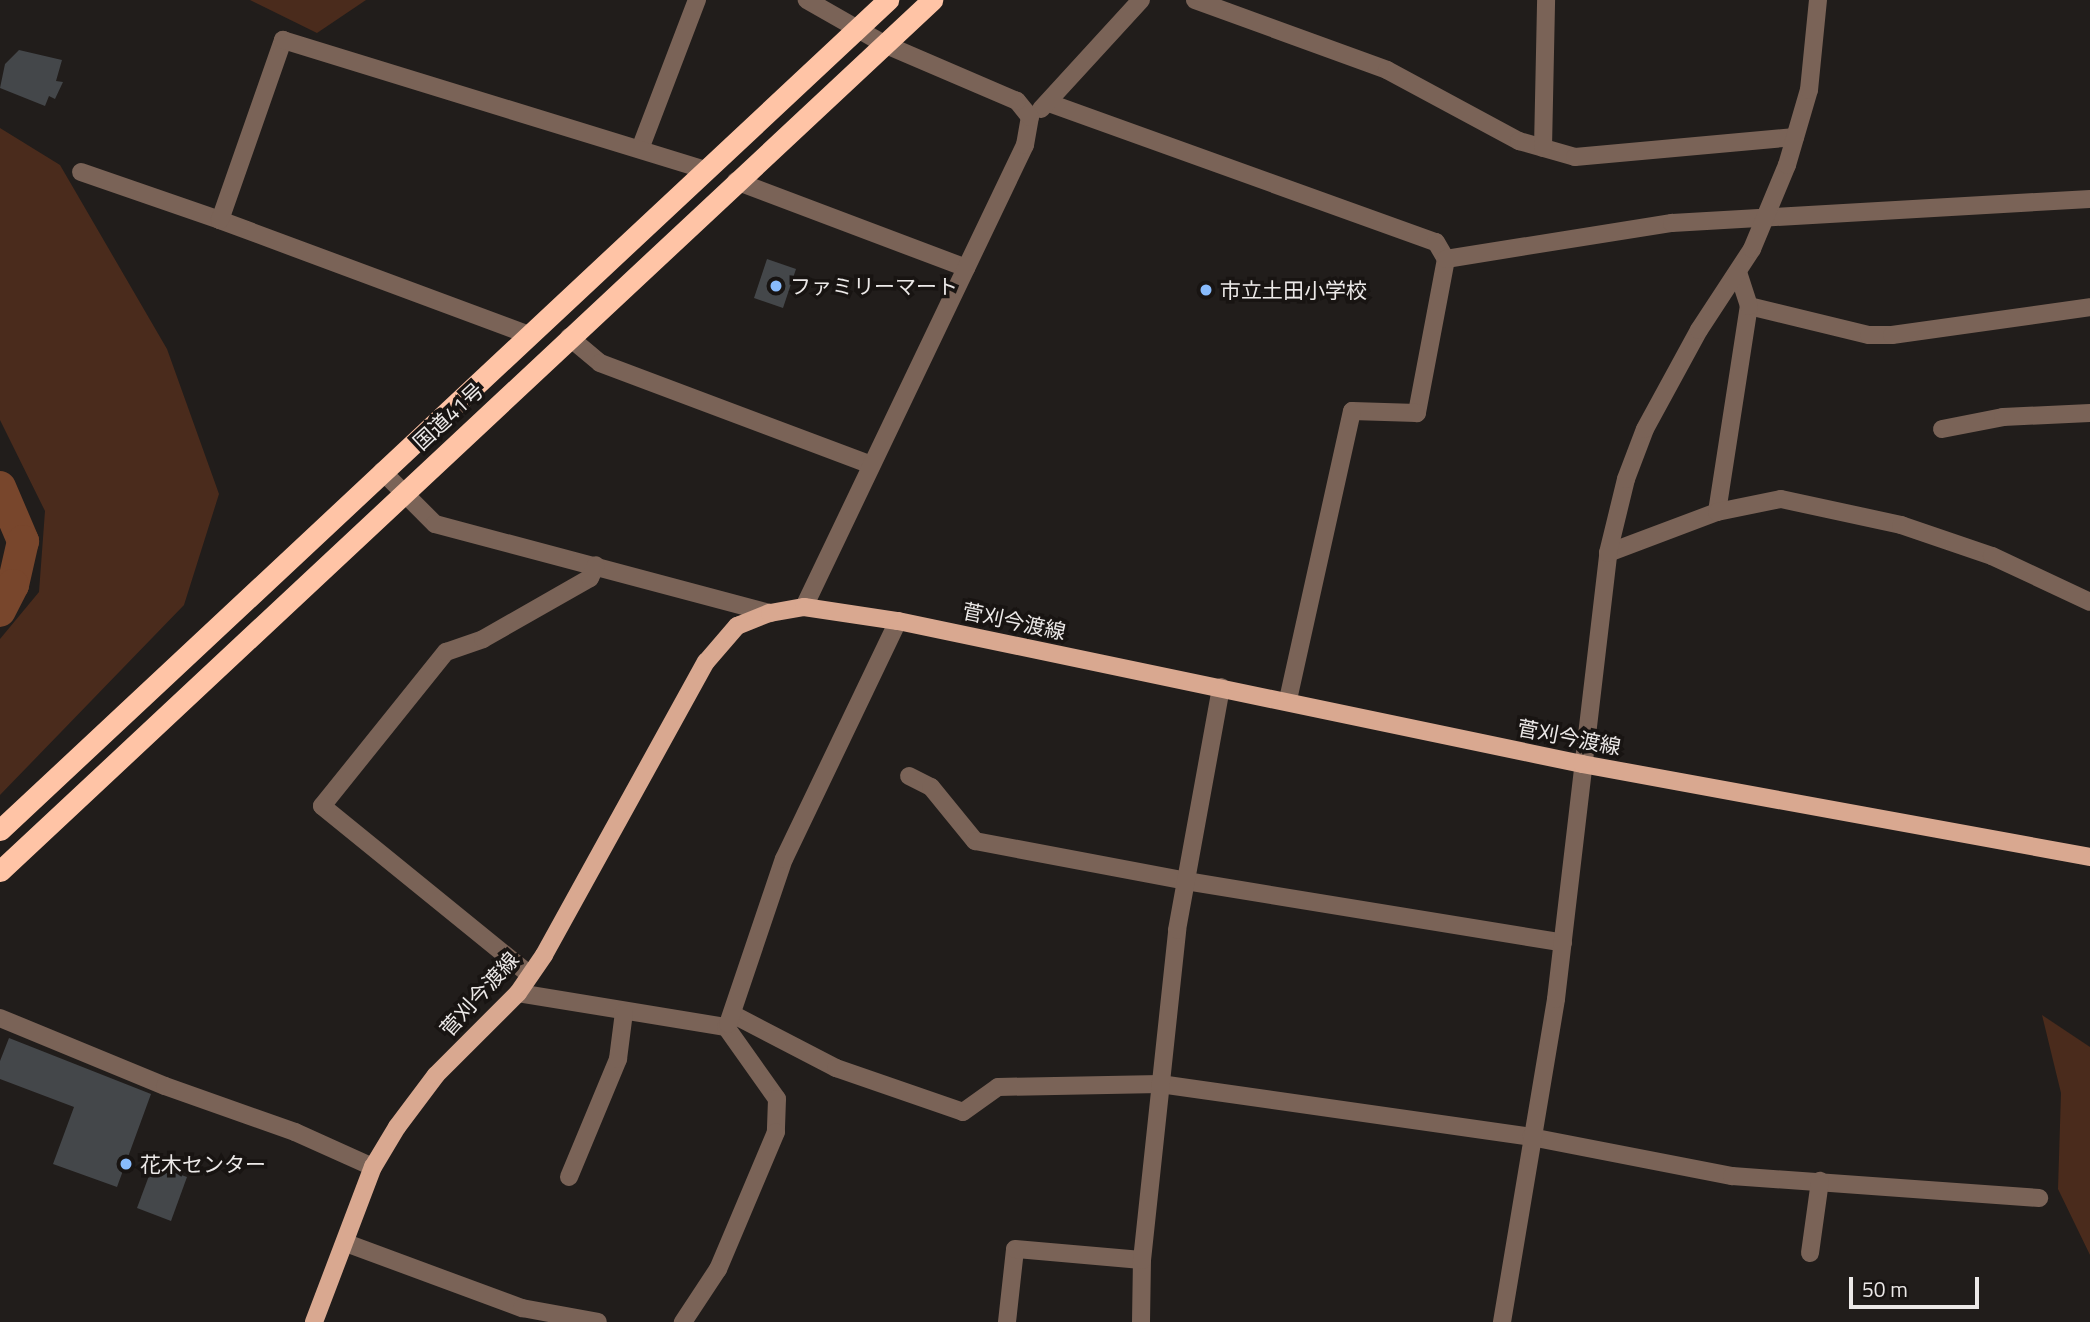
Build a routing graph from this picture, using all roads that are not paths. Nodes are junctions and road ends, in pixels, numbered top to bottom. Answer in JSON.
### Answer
{"nodes":[{"id":1,"x":697,"y":0,"type":"edge"},
{"id":2,"x":807,"y":0,"type":"edge"},
{"id":3,"x":888,"y":0,"type":"edge"},
{"id":4,"x":932,"y":0,"type":"edge"},
{"id":5,"x":1141,"y":0,"type":"edge"},
{"id":6,"x":1195,"y":0,"type":"edge"},
{"id":7,"x":1546,"y":0,"type":"edge"},
{"id":8,"x":1818,"y":0,"type":"edge"},
{"id":9,"x":857,"y":29,"type":"junction"},
{"id":10,"x":884,"y":44,"type":"junction"},
{"id":11,"x":1049,"y":103,"type":"junction"},
{"id":12,"x":1030,"y":117,"type":"junction"},
{"id":13,"x":1794,"y":137,"type":"junction"},
{"id":14,"x":1543,"y":148,"type":"junction"},
{"id":15,"x":640,"y":149,"type":"junction"},
{"id":16,"x":706,"y":170,"type":"junction"},
{"id":17,"x":81,"y":172,"type":"dead end"},
{"id":18,"x":736,"y":181,"type":"junction"},
{"id":19,"x":2090,"y":199,"type":"edge"},
{"id":20,"x":220,"y":220,"type":"junction"},
{"id":21,"x":1765,"y":220,"type":"junction"},
{"id":22,"x":1446,"y":259,"type":"junction"},
{"id":23,"x":966,"y":268,"type":"junction"},
{"id":24,"x":1738,"y":272,"type":"junction"},
{"id":25,"x":1749,"y":306,"type":"junction"},
{"id":26,"x":2090,"y":307,"type":"edge"},
{"id":27,"x":529,"y":335,"type":"junction"},
{"id":28,"x":569,"y":337,"type":"junction"},
{"id":29,"x":2090,"y":413,"type":"edge"},
{"id":30,"x":1942,"y":429,"type":"dead end"},
{"id":31,"x":872,"y":465,"type":"junction"},
{"id":32,"x":382,"y":471,"type":"junction"},
{"id":33,"x":403,"y":493,"type":"junction"},
{"id":34,"x":1717,"y":512,"type":"junction"},
{"id":35,"x":1608,"y":553,"type":"junction"},
{"id":36,"x":596,"y":565,"type":"junction"},
{"id":37,"x":2090,"y":602,"type":"edge"},
{"id":38,"x":804,"y":607,"type":"junction"},
{"id":39,"x":769,"y":613,"type":"junction"},
{"id":40,"x":898,"y":621,"type":"junction"},
{"id":41,"x":1221,"y":687,"type":"junction"},
{"id":42,"x":1288,"y":699,"type":"junction"},
{"id":43,"x":1582,"y":764,"type":"junction"},
{"id":44,"x":909,"y":776,"type":"dead end"},
{"id":45,"x":0,"y":830,"type":"edge"},
{"id":46,"x":2090,"y":857,"type":"edge"},
{"id":47,"x":0,"y":871,"type":"edge"},
{"id":48,"x":1186,"y":881,"type":"junction"},
{"id":49,"x":1563,"y":943,"type":"junction"},
{"id":50,"x":530,"y":975,"type":"junction"},
{"id":51,"x":517,"y":993,"type":"junction"},
{"id":52,"x":624,"y":1012,"type":"junction"},
{"id":53,"x":0,"y":1018,"type":"edge"},
{"id":54,"x":730,"y":1021,"type":"junction"},
{"id":55,"x":1160,"y":1084,"type":"junction"},
{"id":56,"x":1531,"y":1137,"type":"junction"},
{"id":57,"x":373,"y":1167,"type":"junction"},
{"id":58,"x":569,"y":1177,"type":"dead end"},
{"id":59,"x":1819,"y":1181,"type":"junction"},
{"id":60,"x":2039,"y":1198,"type":"dead end"},
{"id":61,"x":346,"y":1243,"type":"junction"},
{"id":62,"x":1810,"y":1253,"type":"dead end"},
{"id":63,"x":1142,"y":1260,"type":"junction"},
{"id":64,"x":314,"y":1322,"type":"edge"},
{"id":65,"x":598,"y":1322,"type":"edge"},
{"id":66,"x":683,"y":1322,"type":"edge"},
{"id":67,"x":1007,"y":1322,"type":"edge"},
{"id":68,"x":1141,"y":1322,"type":"edge"},
{"id":69,"x":1502,"y":1322,"type":"edge"}],
"edges":[{"from":1,"to":15,"type":"street"},
{"from":2,"to":9,"type":"street"},
{"from":3,"to":9,"type":"highway","name":"国道41号"},
{"from":4,"to":10,"type":"highway","name":"国道41号"},
{"from":5,"to":11,"type":"street"},
{"from":6,"to":14,"type":"street"},
{"from":7,"to":14,"type":"street"},
{"from":8,"to":13,"type":"street"},
{"from":9,"to":10,"type":"street"},
{"from":9,"to":16,"type":"highway","name":"国道41号"},
{"from":10,"to":12,"type":"street"},
{"from":10,"to":18,"type":"highway","name":"国道41号"},
{"from":11,"to":12,"type":"street"},
{"from":11,"to":22,"type":"street"},
{"from":12,"to":23,"type":"street"},
{"from":13,"to":14,"type":"street"},
{"from":13,"to":21,"type":"street"},
{"from":15,"to":16,"type":"street"},
{"from":15,"to":20,"type":"street"},
{"from":16,"to":27,"type":"highway","name":"国道41号"},
{"from":17,"to":20,"type":"street"},
{"from":18,"to":23,"type":"street"},
{"from":18,"to":28,"type":"highway","name":"国道41号"},
{"from":19,"to":21,"type":"street"},
{"from":20,"to":27,"type":"street"},
{"from":21,"to":22,"type":"street"},
{"from":21,"to":24,"type":"street"},
{"from":22,"to":42,"type":"street"},
{"from":23,"to":31,"type":"street"},
{"from":24,"to":25,"type":"street"},
{"from":24,"to":35,"type":"street"},
{"from":25,"to":26,"type":"street"},
{"from":25,"to":34,"type":"street"},
{"from":27,"to":32,"type":"highway","name":"国道41号"},
{"from":28,"to":31,"type":"street"},
{"from":28,"to":33,"type":"highway","name":"国道41号"},
{"from":29,"to":30,"type":"street"},
{"from":31,"to":38,"type":"street"},
{"from":32,"to":33,"type":"street"},
{"from":32,"to":45,"type":"highway","name":"国道41号"},
{"from":33,"to":36,"type":"street"},
{"from":33,"to":47,"type":"highway","name":"国道41号"},
{"from":34,"to":35,"type":"street"},
{"from":34,"to":37,"type":"street"},
{"from":35,"to":43,"type":"street"},
{"from":36,"to":39,"type":"street"},
{"from":36,"to":50,"type":"street"},
{"from":38,"to":39,"type":"main road","name":"菅刈今渡線"},
{"from":38,"to":40,"type":"main road","name":"菅刈今渡線"},
{"from":39,"to":50,"type":"main road","name":"菅刈今渡線"},
{"from":40,"to":41,"type":"main road","name":"菅刈今渡線"},
{"from":40,"to":54,"type":"street"},
{"from":41,"to":42,"type":"main road","name":"菅刈今渡線"},
{"from":41,"to":48,"type":"street"},
{"from":42,"to":43,"type":"main road","name":"菅刈今渡線"},
{"from":43,"to":46,"type":"main road","name":"菅刈今渡線"},
{"from":43,"to":49,"type":"street"},
{"from":44,"to":48,"type":"street"},
{"from":48,"to":49,"type":"street"},
{"from":48,"to":55,"type":"street"},
{"from":49,"to":56,"type":"street"},
{"from":50,"to":51,"type":"main road","name":"菅刈今渡線"},
{"from":51,"to":52,"type":"street"},
{"from":51,"to":57,"type":"main road","name":"菅刈今渡線"},
{"from":52,"to":54,"type":"street"},
{"from":52,"to":58,"type":"street"},
{"from":53,"to":57,"type":"street"},
{"from":54,"to":55,"type":"street"},
{"from":54,"to":66,"type":"street"},
{"from":55,"to":56,"type":"street"},
{"from":55,"to":63,"type":"street"},
{"from":56,"to":59,"type":"street"},
{"from":56,"to":69,"type":"street"},
{"from":57,"to":61,"type":"main road","name":"菅刈今渡線"},
{"from":59,"to":60,"type":"street"},
{"from":59,"to":62,"type":"street"},
{"from":61,"to":64,"type":"main road","name":"菅刈今渡線"},
{"from":61,"to":65,"type":"street"},
{"from":63,"to":67,"type":"street"},
{"from":63,"to":68,"type":"street"}]}
